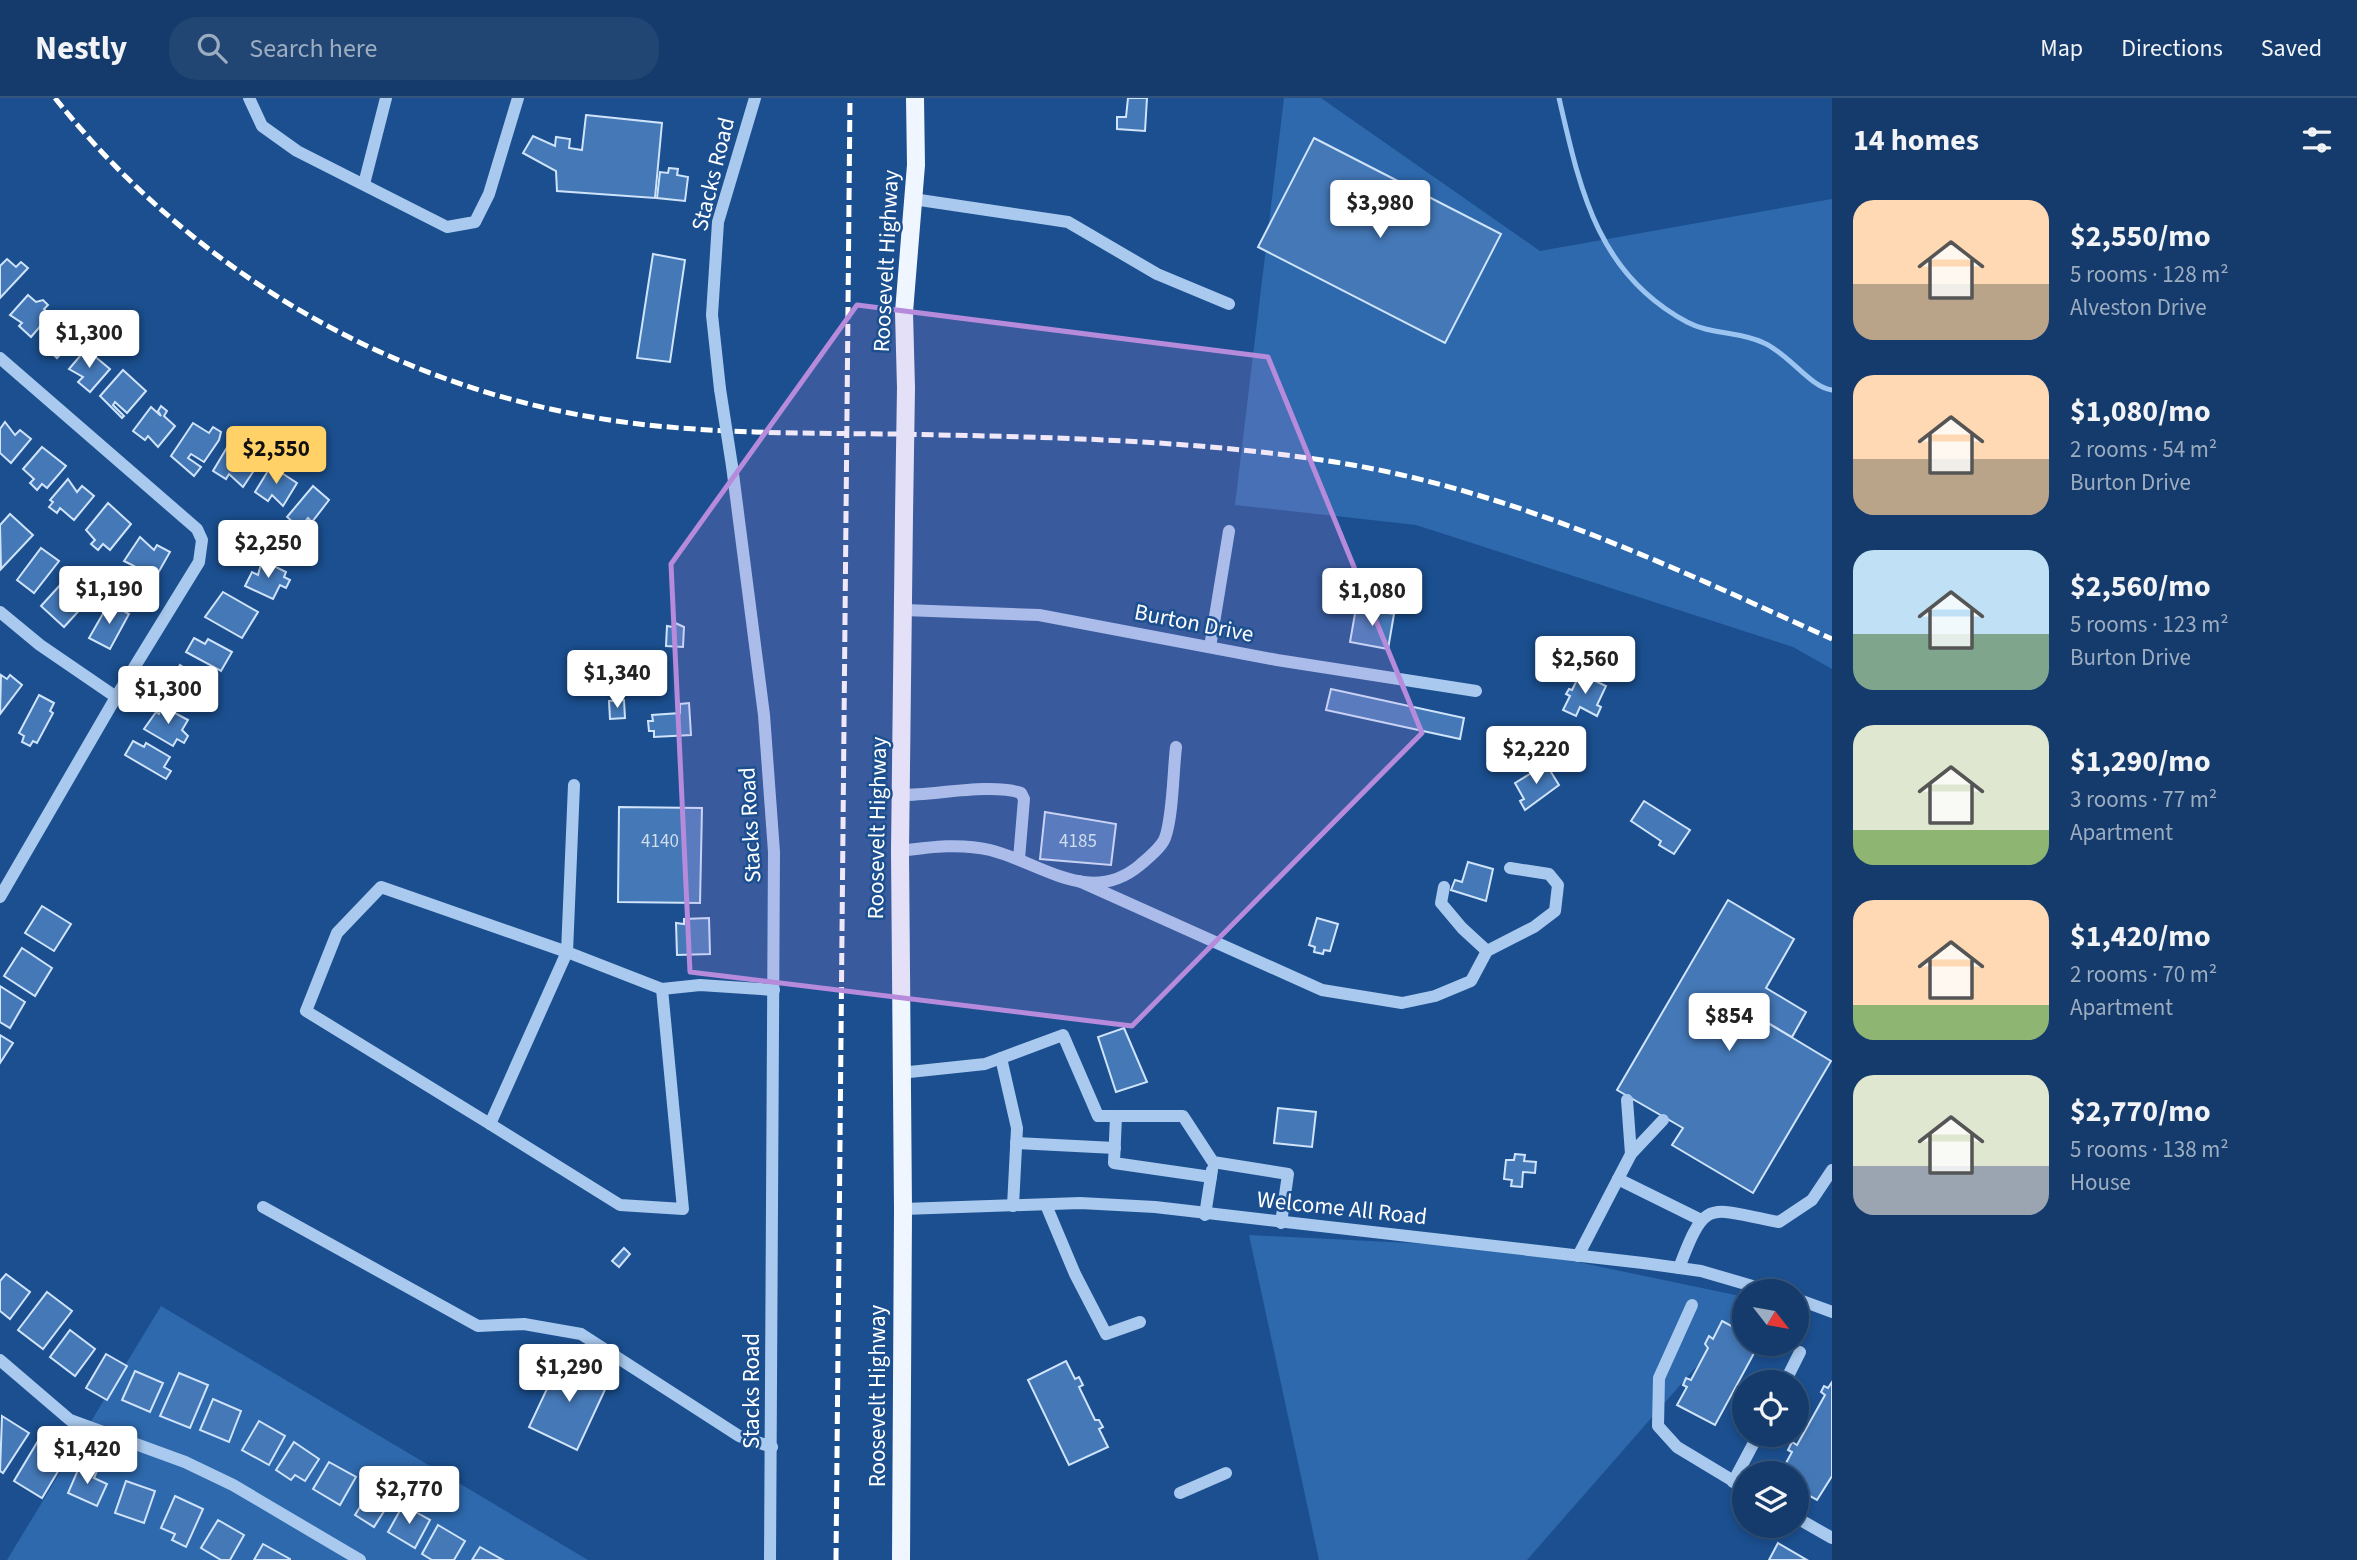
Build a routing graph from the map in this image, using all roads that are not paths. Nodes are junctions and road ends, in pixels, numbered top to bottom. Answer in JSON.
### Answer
{"nodes":[{"id":1,"x":249,"y":98,"type":"edge"},
{"id":2,"x":386,"y":98,"type":"edge"},
{"id":3,"x":517,"y":98,"type":"edge"},
{"id":4,"x":755,"y":98,"type":"edge"},
{"id":5,"x":915,"y":98,"type":"edge"},
{"id":6,"x":364,"y":184,"type":"junction"},
{"id":7,"x":913,"y":199,"type":"junction"},
{"id":8,"x":1229,"y":304,"type":"dead end"},
{"id":9,"x":0,"y":358,"type":"edge"},
{"id":10,"x":1229,"y":531,"type":"dead end"},
{"id":11,"x":904,"y":610,"type":"junction"},
{"id":12,"x":0,"y":612,"type":"edge"},
{"id":13,"x":1210,"y":648,"type":"junction"},
{"id":14,"x":1476,"y":691,"type":"dead end"},
{"id":15,"x":116,"y":696,"type":"junction"},
{"id":16,"x":1176,"y":747,"type":"dead end"},
{"id":17,"x":574,"y":785,"type":"dead end"},
{"id":18,"x":902,"y":795,"type":"junction"},
{"id":19,"x":900,"y":851,"type":"junction"},
{"id":20,"x":1019,"y":859,"type":"junction"},
{"id":21,"x":1510,"y":868,"type":"dead end"},
{"id":22,"x":1079,"y":881,"type":"junction"},
{"id":23,"x":1444,"y":887,"type":"dead end"},
{"id":24,"x":0,"y":897,"type":"edge"},
{"id":25,"x":1487,"y":951,"type":"junction"},
{"id":26,"x":567,"y":952,"type":"junction"},
{"id":27,"x":662,"y":989,"type":"junction"},
{"id":28,"x":774,"y":989,"type":"junction"},
{"id":29,"x":1001,"y":1058,"type":"junction"},
{"id":30,"x":900,"y":1073,"type":"junction"},
{"id":31,"x":1627,"y":1100,"type":"dead end"},
{"id":32,"x":1116,"y":1116,"type":"junction"},
{"id":33,"x":1663,"y":1120,"type":"dead end"},
{"id":34,"x":490,"y":1124,"type":"junction"},
{"id":35,"x":1016,"y":1143,"type":"junction"},
{"id":36,"x":1115,"y":1148,"type":"junction"},
{"id":37,"x":1631,"y":1154,"type":"junction"},
{"id":38,"x":1213,"y":1162,"type":"junction"},
{"id":39,"x":1832,"y":1170,"type":"edge"},
{"id":40,"x":1211,"y":1177,"type":"junction"},
{"id":41,"x":1618,"y":1179,"type":"junction"},
{"id":42,"x":1046,"y":1205,"type":"junction"},
{"id":43,"x":1013,"y":1206,"type":"junction"},
{"id":44,"x":263,"y":1208,"type":"dead end"},
{"id":45,"x":903,"y":1209,"type":"junction"},
{"id":46,"x":1205,"y":1214,"type":"junction"},
{"id":47,"x":1699,"y":1219,"type":"junction"},
{"id":48,"x":1281,"y":1223,"type":"junction"},
{"id":49,"x":1578,"y":1256,"type":"junction"},
{"id":50,"x":1679,"y":1268,"type":"junction"},
{"id":51,"x":1732,"y":1282,"type":"edge"},
{"id":52,"x":1810,"y":1304,"type":"edge"},
{"id":53,"x":1692,"y":1306,"type":"dead end"},
{"id":54,"x":1832,"y":1312,"type":"edge"},
{"id":55,"x":1140,"y":1322,"type":"dead end"},
{"id":56,"x":0,"y":1360,"type":"edge"},
{"id":57,"x":772,"y":1447,"type":"junction"},
{"id":58,"x":1226,"y":1473,"type":"dead end"},
{"id":59,"x":1732,"y":1481,"type":"edge"},
{"id":60,"x":1180,"y":1493,"type":"dead end"},
{"id":61,"x":1809,"y":1525,"type":"edge"},
{"id":62,"x":1832,"y":1538,"type":"edge"},
{"id":63,"x":360,"y":1560,"type":"edge"},
{"id":64,"x":770,"y":1560,"type":"edge"},
{"id":65,"x":901,"y":1560,"type":"edge"}],
"edges":[{"from":1,"to":6,"type":"street"},
{"from":2,"to":6,"type":"street"},
{"from":3,"to":6,"type":"street"},
{"from":4,"to":28,"type":"street","name":"Stacks Road","bridge":true},
{"from":5,"to":7,"type":"main road","name":"Roosevelt Highway"},
{"from":7,"to":8,"type":"street"},
{"from":7,"to":11,"type":"main road","name":"Roosevelt Highway","bridge":true},
{"from":9,"to":15,"type":"street"},
{"from":10,"to":13,"type":"street"},
{"from":11,"to":13,"type":"street","name":"Burton Drive"},
{"from":11,"to":18,"type":"main road","name":"Roosevelt Highway"},
{"from":12,"to":15,"type":"street"},
{"from":13,"to":14,"type":"street","name":"Burton Drive"},
{"from":15,"to":24,"type":"street"},
{"from":16,"to":22,"type":"street"},
{"from":17,"to":26,"type":"street"},
{"from":18,"to":19,"type":"main road","name":"Roosevelt Highway"},
{"from":18,"to":20,"type":"street"},
{"from":19,"to":20,"type":"street"},
{"from":19,"to":30,"type":"main road","name":"Roosevelt Highway"},
{"from":20,"to":22,"type":"street"},
{"from":21,"to":25,"type":"street"},
{"from":22,"to":25,"type":"street"},
{"from":23,"to":25,"type":"street"},
{"from":26,"to":27,"type":"street"},
{"from":26,"to":34,"type":"street"},
{"from":26,"to":34,"type":"street"},
{"from":27,"to":28,"type":"street"},
{"from":27,"to":34,"type":"street"},
{"from":28,"to":57,"type":"street","name":"Stacks Road"},
{"from":29,"to":30,"type":"street"},
{"from":29,"to":32,"type":"street"},
{"from":29,"to":35,"type":"street"},
{"from":30,"to":45,"type":"main road","name":"Roosevelt Highway"},
{"from":31,"to":37,"type":"street"},
{"from":32,"to":36,"type":"street"},
{"from":32,"to":38,"type":"street"},
{"from":33,"to":37,"type":"street"},
{"from":35,"to":36,"type":"street"},
{"from":35,"to":43,"type":"street"},
{"from":36,"to":40,"type":"street"},
{"from":37,"to":41,"type":"street"},
{"from":38,"to":40,"type":"street"},
{"from":38,"to":48,"type":"street"},
{"from":39,"to":47,"type":"street"},
{"from":40,"to":46,"type":"street"},
{"from":41,"to":47,"type":"street"},
{"from":41,"to":49,"type":"street"},
{"from":42,"to":43,"type":"street","name":"Welcome All Road"},
{"from":42,"to":46,"type":"street","name":"Welcome All Road"},
{"from":42,"to":55,"type":"street"},
{"from":43,"to":45,"type":"street","name":"Welcome All Road"},
{"from":44,"to":57,"type":"street"},
{"from":45,"to":65,"type":"main road","name":"Roosevelt Highway"},
{"from":46,"to":48,"type":"street","name":"Welcome All Road"},
{"from":47,"to":50,"type":"street"},
{"from":48,"to":49,"type":"street","name":"Welcome All Road"},
{"from":49,"to":50,"type":"street","name":"Welcome All Road"},
{"from":50,"to":51,"type":"street","name":"Welcome All Road"},
{"from":52,"to":54,"type":"street"},
{"from":53,"to":59,"type":"street"},
{"from":56,"to":63,"type":"street"},
{"from":57,"to":64,"type":"street","name":"Stacks Road"},
{"from":58,"to":60,"type":"street"},
{"from":61,"to":62,"type":"street"}]}
